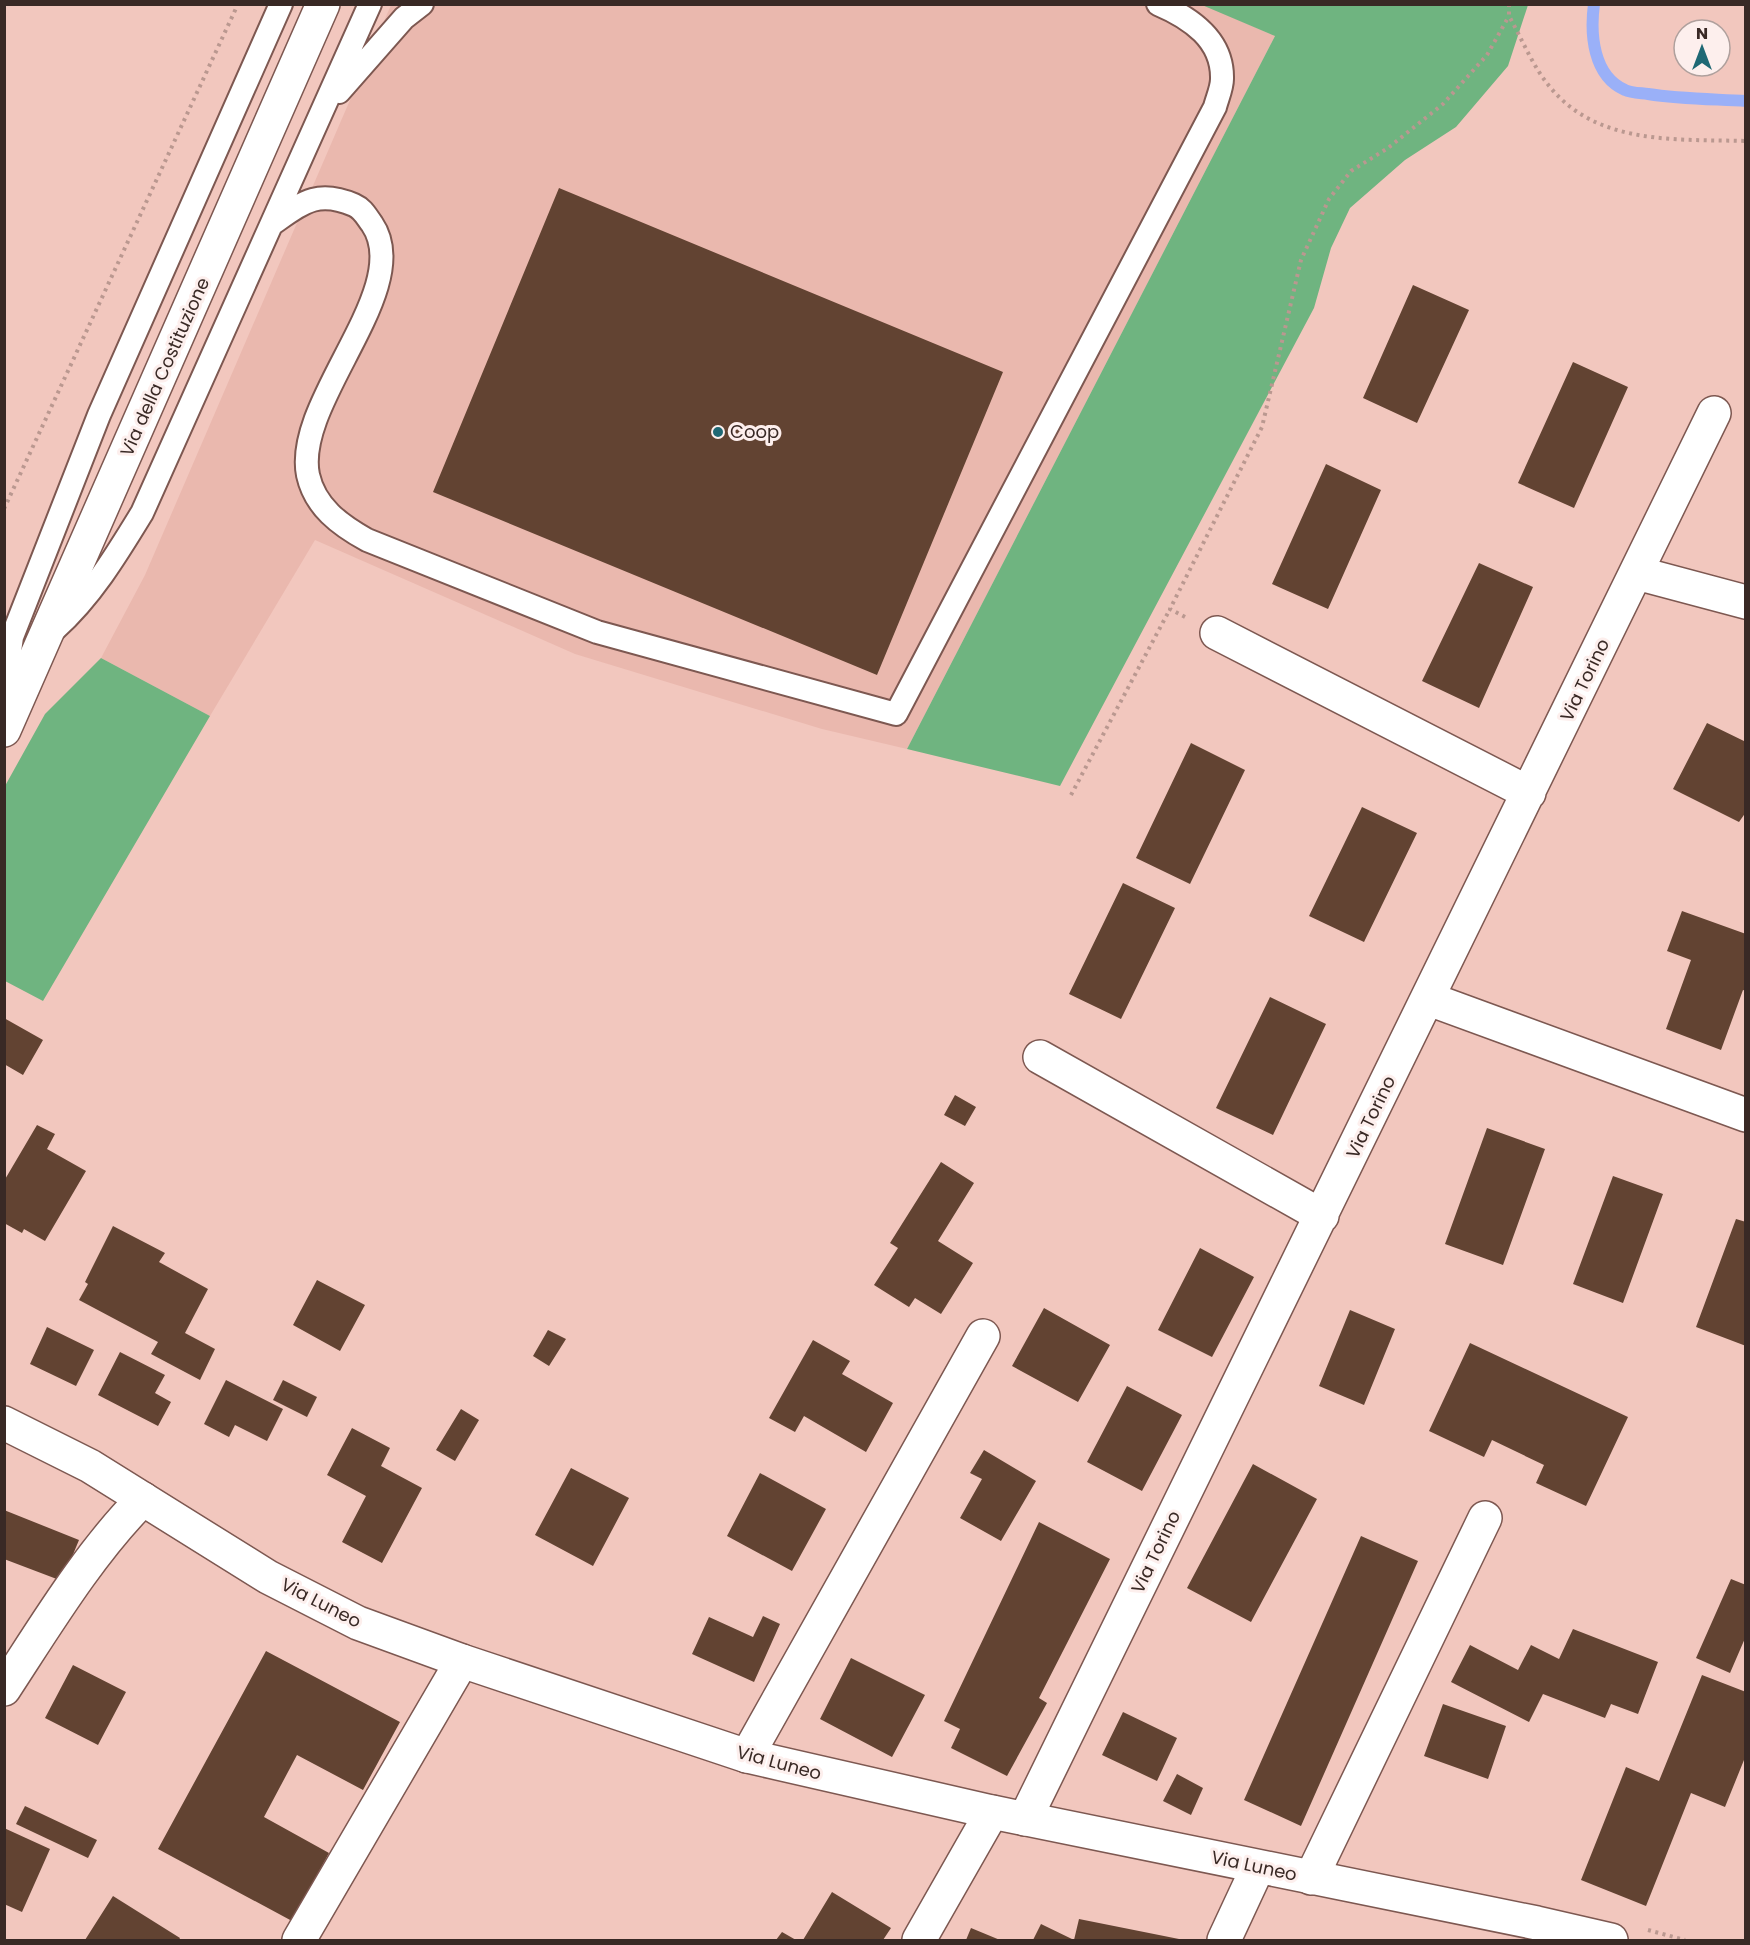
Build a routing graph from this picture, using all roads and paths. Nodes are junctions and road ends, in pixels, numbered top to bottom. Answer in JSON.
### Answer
{"nodes":[{"id":1,"x":238,"y":4,"type":"edge"},
{"id":2,"x":281,"y":4,"type":"edge"},
{"id":3,"x":323,"y":4,"type":"edge"},
{"id":4,"x":370,"y":4,"type":"edge"},
{"id":5,"x":422,"y":4,"type":"edge"},
{"id":6,"x":1158,"y":4,"type":"edge"},
{"id":7,"x":1509,"y":4,"type":"edge"},
{"id":8,"x":1509,"y":16,"type":"junction"},
{"id":9,"x":321,"y":114,"type":"junction"},
{"id":10,"x":1746,"y":141,"type":"edge"},
{"id":11,"x":272,"y":224,"type":"junction"},
{"id":12,"x":1714,"y":413,"type":"dead end"},
{"id":13,"x":4,"y":509,"type":"edge"},
{"id":14,"x":1637,"y":573,"type":"junction"},
{"id":15,"x":1746,"y":602,"type":"edge"},
{"id":16,"x":1170,"y":609,"type":"junction"},
{"id":17,"x":1217,"y":633,"type":"joint"},
{"id":18,"x":47,"y":636,"type":"junction"},
{"id":19,"x":4,"y":694,"type":"edge"},
{"id":20,"x":4,"y":730,"type":"edge"},
{"id":21,"x":1529,"y":793,"type":"junction"},
{"id":22,"x":1071,"y":795,"type":"dead end"},
{"id":23,"x":1429,"y":999,"type":"junction"},
{"id":24,"x":1040,"y":1057,"type":"dead end"},
{"id":25,"x":1746,"y":1115,"type":"edge"},
{"id":26,"x":1322,"y":1216,"type":"junction"},
{"id":27,"x":983,"y":1336,"type":"dead end"},
{"id":28,"x":4,"y":1423,"type":"edge"},
{"id":29,"x":143,"y":1499,"type":"junction"},
{"id":30,"x":1485,"y":1518,"type":"dead end"},
{"id":31,"x":462,"y":1661,"type":"junction"},
{"id":32,"x":4,"y":1689,"type":"edge"},
{"id":33,"x":747,"y":1756,"type":"junction"},
{"id":34,"x":992,"y":1812,"type":"junction"},
{"id":35,"x":1025,"y":1819,"type":"junction"},
{"id":36,"x":1258,"y":1867,"type":"junction"},
{"id":37,"x":1311,"y":1878,"type":"junction"},
{"id":38,"x":1535,"y":1932,"type":"edge"},
{"id":39,"x":299,"y":1941,"type":"edge"},
{"id":40,"x":919,"y":1941,"type":"edge"},
{"id":41,"x":1224,"y":1941,"type":"edge"},
{"id":42,"x":1611,"y":1941,"type":"edge"}],
"edges":[{"from":1,"to":13,"type":"path"},
{"from":2,"to":19,"type":"lane"},
{"from":3,"to":18,"type":"street","name":"Via della Costituzione"},
{"from":4,"to":9,"type":"lane"},
{"from":5,"to":9,"type":"lane"},
{"from":6,"to":11,"type":"lane"},
{"from":7,"to":8,"type":"path"},
{"from":8,"to":10,"type":"path"},
{"from":8,"to":16,"type":"path"},
{"from":9,"to":11,"type":"lane"},
{"from":11,"to":18,"type":"lane"},
{"from":12,"to":14,"type":"street","name":"Via Torino"},
{"from":14,"to":15,"type":"street"},
{"from":14,"to":21,"type":"street","name":"Via Torino"},
{"from":16,"to":17,"type":"path"},
{"from":16,"to":22,"type":"path"},
{"from":17,"to":21,"type":"street"},
{"from":18,"to":20,"type":"street","name":"Via della Costituzione"},
{"from":21,"to":23,"type":"street","name":"Via Torino"},
{"from":23,"to":25,"type":"street"},
{"from":23,"to":26,"type":"street","name":"Via Torino"},
{"from":24,"to":26,"type":"street"},
{"from":26,"to":35,"type":"street","name":"Via Torino"},
{"from":27,"to":33,"type":"street"},
{"from":28,"to":29,"type":"street","name":"Via Luneo"},
{"from":29,"to":31,"type":"street","name":"Via Luneo"},
{"from":29,"to":32,"type":"street"},
{"from":30,"to":37,"type":"street"},
{"from":31,"to":33,"type":"street","name":"Via Luneo"},
{"from":31,"to":39,"type":"street"},
{"from":33,"to":34,"type":"street","name":"Via Luneo"},
{"from":34,"to":35,"type":"street","name":"Via Luneo"},
{"from":34,"to":40,"type":"street"},
{"from":35,"to":36,"type":"street","name":"Via Luneo"},
{"from":36,"to":37,"type":"street","name":"Via Luneo"},
{"from":36,"to":41,"type":"street"},
{"from":37,"to":38,"type":"street","name":"Via Luneo"},
{"from":38,"to":42,"type":"street","name":"Via Luneo"}]}
